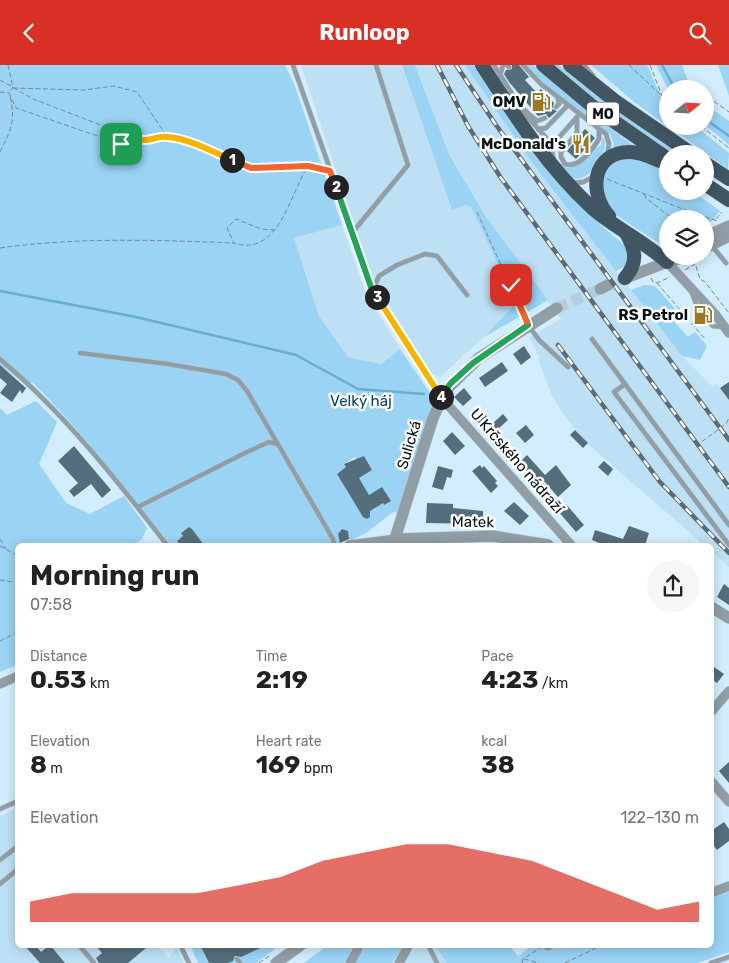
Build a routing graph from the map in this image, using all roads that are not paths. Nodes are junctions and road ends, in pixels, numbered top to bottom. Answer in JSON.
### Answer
{"nodes":[{"id":1,"x":293,"y":65,"type":"edge"},
{"id":2,"x":376,"y":65,"type":"edge"},
{"id":3,"x":482,"y":65,"type":"edge"},
{"id":4,"x":494,"y":65,"type":"edge"},
{"id":5,"x":503,"y":65,"type":"edge"},
{"id":6,"x":523,"y":65,"type":"edge"},
{"id":7,"x":543,"y":65,"type":"edge"},
{"id":8,"x":570,"y":65,"type":"edge"},
{"id":9,"x":584,"y":65,"type":"edge"},
{"id":10,"x":500,"y":77,"type":"junction"},
{"id":11,"x":520,"y":93,"type":"dead end"},
{"id":12,"x":558,"y":99,"type":"junction"},
{"id":13,"x":616,"y":101,"type":"junction"},
{"id":14,"x":519,"y":104,"type":"junction"},
{"id":15,"x":566,"y":106,"type":"junction"},
{"id":16,"x":556,"y":107,"type":"dead end"},
{"id":17,"x":578,"y":116,"type":"junction"},
{"id":18,"x":545,"y":118,"type":"dead end"},
{"id":19,"x":598,"y":128,"type":"junction"},
{"id":20,"x":538,"y":129,"type":"junction"},
{"id":21,"x":679,"y":145,"type":"edge"},
{"id":22,"x":553,"y":149,"type":"junction"},
{"id":23,"x":659,"y":153,"type":"edge"},
{"id":24,"x":659,"y":160,"type":"edge"},
{"id":25,"x":714,"y":169,"type":"edge"},
{"id":26,"x":556,"y":170,"type":"junction"},
{"id":27,"x":602,"y":170,"type":"junction"},
{"id":28,"x":729,"y":179,"type":"edge"},
{"id":29,"x":566,"y":182,"type":"junction"},
{"id":30,"x":721,"y":222,"type":"edge"},
{"id":31,"x":623,"y":230,"type":"junction"},
{"id":32,"x":714,"y":232,"type":"edge"},
{"id":33,"x":352,"y":233,"type":"junction"},
{"id":34,"x":729,"y":237,"type":"edge"},
{"id":35,"x":714,"y":241,"type":"edge"},
{"id":36,"x":714,"y":251,"type":"edge"},
{"id":37,"x":659,"y":253,"type":"edge"},
{"id":38,"x":659,"y":263,"type":"edge"},
{"id":39,"x":726,"y":263,"type":"dead end"},
{"id":40,"x":674,"y":265,"type":"edge"},
{"id":41,"x":624,"y":279,"type":"joint"},
{"id":42,"x":689,"y":284,"type":"junction"},
{"id":43,"x":372,"y":290,"type":"junction"},
{"id":44,"x":467,"y":295,"type":"dead end"},
{"id":45,"x":557,"y":308,"type":"tunnel mouth"},
{"id":46,"x":698,"y":309,"type":"dead end"},
{"id":47,"x":709,"y":321,"type":"dead end"},
{"id":48,"x":528,"y":325,"type":"junction"},
{"id":49,"x":726,"y":330,"type":"edge"},
{"id":50,"x":592,"y":339,"type":"dead end"},
{"id":51,"x":80,"y":353,"type":"dead end"},
{"id":52,"x":0,"y":359,"type":"edge"},
{"id":53,"x":568,"y":367,"type":"dead end"},
{"id":54,"x":625,"y":383,"type":"junction"},
{"id":55,"x":441,"y":397,"type":"junction"},
{"id":56,"x":277,"y":444,"type":"junction"},
{"id":57,"x":138,"y":507,"type":"junction"},
{"id":58,"x":729,"y":525,"type":"edge"},
{"id":59,"x":395,"y":542,"type":"edge"},
{"id":60,"x":166,"y":543,"type":"edge"},
{"id":61,"x":333,"y":543,"type":"edge"},
{"id":62,"x":380,"y":543,"type":"edge"},
{"id":63,"x":536,"y":543,"type":"edge"},
{"id":64,"x":569,"y":543,"type":"edge"},
{"id":65,"x":729,"y":545,"type":"edge"},
{"id":66,"x":714,"y":609,"type":"edge"},
{"id":67,"x":729,"y":617,"type":"edge"},
{"id":68,"x":15,"y":677,"type":"edge"},
{"id":69,"x":0,"y":684,"type":"edge"},
{"id":70,"x":729,"y":691,"type":"edge"},
{"id":71,"x":714,"y":708,"type":"edge"},
{"id":72,"x":714,"y":785,"type":"edge"},
{"id":73,"x":15,"y":802,"type":"edge"},
{"id":74,"x":729,"y":803,"type":"edge"},
{"id":75,"x":0,"y":809,"type":"edge"},
{"id":76,"x":15,"y":848,"type":"edge"},
{"id":77,"x":0,"y":860,"type":"edge"},
{"id":78,"x":15,"y":872,"type":"edge"},
{"id":79,"x":0,"y":884,"type":"edge"},
{"id":80,"x":729,"y":885,"type":"edge"},
{"id":81,"x":714,"y":892,"type":"edge"},
{"id":82,"x":82,"y":948,"type":"edge"},
{"id":83,"x":182,"y":948,"type":"edge"},
{"id":84,"x":297,"y":948,"type":"edge"},
{"id":85,"x":358,"y":948,"type":"edge"},
{"id":86,"x":407,"y":948,"type":"edge"},
{"id":87,"x":430,"y":948,"type":"edge"},
{"id":88,"x":729,"y":957,"type":"edge"},
{"id":89,"x":94,"y":963,"type":"edge"},
{"id":90,"x":189,"y":963,"type":"edge"},
{"id":91,"x":276,"y":963,"type":"edge"},
{"id":92,"x":350,"y":963,"type":"edge"},
{"id":93,"x":398,"y":963,"type":"edge"},
{"id":94,"x":437,"y":963,"type":"edge"},
{"id":95,"x":711,"y":963,"type":"edge"}],
"edges":[{"from":1,"to":33,"type":"lane"},
{"from":2,"to":33,"type":"lane"},
{"from":3,"to":26,"type":"highway"},
{"from":4,"to":10,"type":"lane"},
{"from":5,"to":10,"type":"lane"},
{"from":6,"to":12,"type":"lane"},
{"from":7,"to":23,"type":"highway","number":"MO"},
{"from":8,"to":13,"type":"highway","number":"MO"},
{"from":9,"to":13,"type":"lane"},
{"from":10,"to":14,"type":"lane"},
{"from":11,"to":14,"type":"lane"},
{"from":12,"to":15,"type":"lane"},
{"from":12,"to":16,"type":"lane"},
{"from":13,"to":21,"type":"highway","number":"MO"},
{"from":14,"to":18,"type":"lane"},
{"from":14,"to":20,"type":"lane"},
{"from":15,"to":17,"type":"lane"},
{"from":15,"to":20,"type":"lane"},
{"from":17,"to":19,"type":"lane"},
{"from":17,"to":19,"type":"lane"},
{"from":17,"to":22,"type":"lane"},
{"from":19,"to":27,"type":"lane"},
{"from":20,"to":22,"type":"lane"},
{"from":22,"to":26,"type":"lane"},
{"from":24,"to":27,"type":"highway"},
{"from":25,"to":28,"type":"highway"},
{"from":26,"to":29,"type":"highway"},
{"from":27,"to":29,"type":"lane"},
{"from":27,"to":31,"type":"highway"},
{"from":29,"to":31,"type":"highway"},
{"from":30,"to":32,"type":"street"},
{"from":31,"to":37,"type":"highway"},
{"from":31,"to":41,"type":"highway"},
{"from":33,"to":43,"type":"lane"},
{"from":34,"to":35,"type":"street"},
{"from":36,"to":39,"type":"lane"},
{"from":38,"to":41,"type":"street"},
{"from":40,"to":42,"type":"street"},
{"from":42,"to":46,"type":"lane"},
{"from":42,"to":49,"type":"street"},
{"from":43,"to":44,"type":"lane"},
{"from":43,"to":55,"type":"lane"},
{"from":45,"to":48,"type":"street","name":"Sulická"},
{"from":47,"to":49,"type":"lane"},
{"from":48,"to":53,"type":"lane"},
{"from":48,"to":55,"type":"street","name":"Sulická"},
{"from":50,"to":54,"type":"lane"},
{"from":51,"to":56,"type":"lane"},
{"from":52,"to":57,"type":"lane"},
{"from":54,"to":58,"type":"lane"},
{"from":54,"to":65,"type":"lane"},
{"from":55,"to":59,"type":"street","name":"Sulická"},
{"from":55,"to":64,"type":"street","name":"U Krčského nádraží"},
{"from":56,"to":57,"type":"lane"},
{"from":56,"to":61,"type":"lane"},
{"from":57,"to":60,"type":"lane"},
{"from":59,"to":62,"type":"street"},
{"from":59,"to":63,"type":"street","name":"Matek"},
{"from":66,"to":67,"type":"street"},
{"from":68,"to":69,"type":"street"},
{"from":70,"to":71,"type":"street"},
{"from":72,"to":74,"type":"street"},
{"from":73,"to":75,"type":"lane"},
{"from":76,"to":77,"type":"lane"},
{"from":78,"to":79,"type":"lane"},
{"from":80,"to":81,"type":"street"},
{"from":82,"to":89,"type":"lane"},
{"from":83,"to":90,"type":"lane"},
{"from":84,"to":91,"type":"street"},
{"from":85,"to":92,"type":"street"},
{"from":86,"to":93,"type":"street"},
{"from":87,"to":94,"type":"lane"},
{"from":88,"to":95,"type":"lane"}]}
